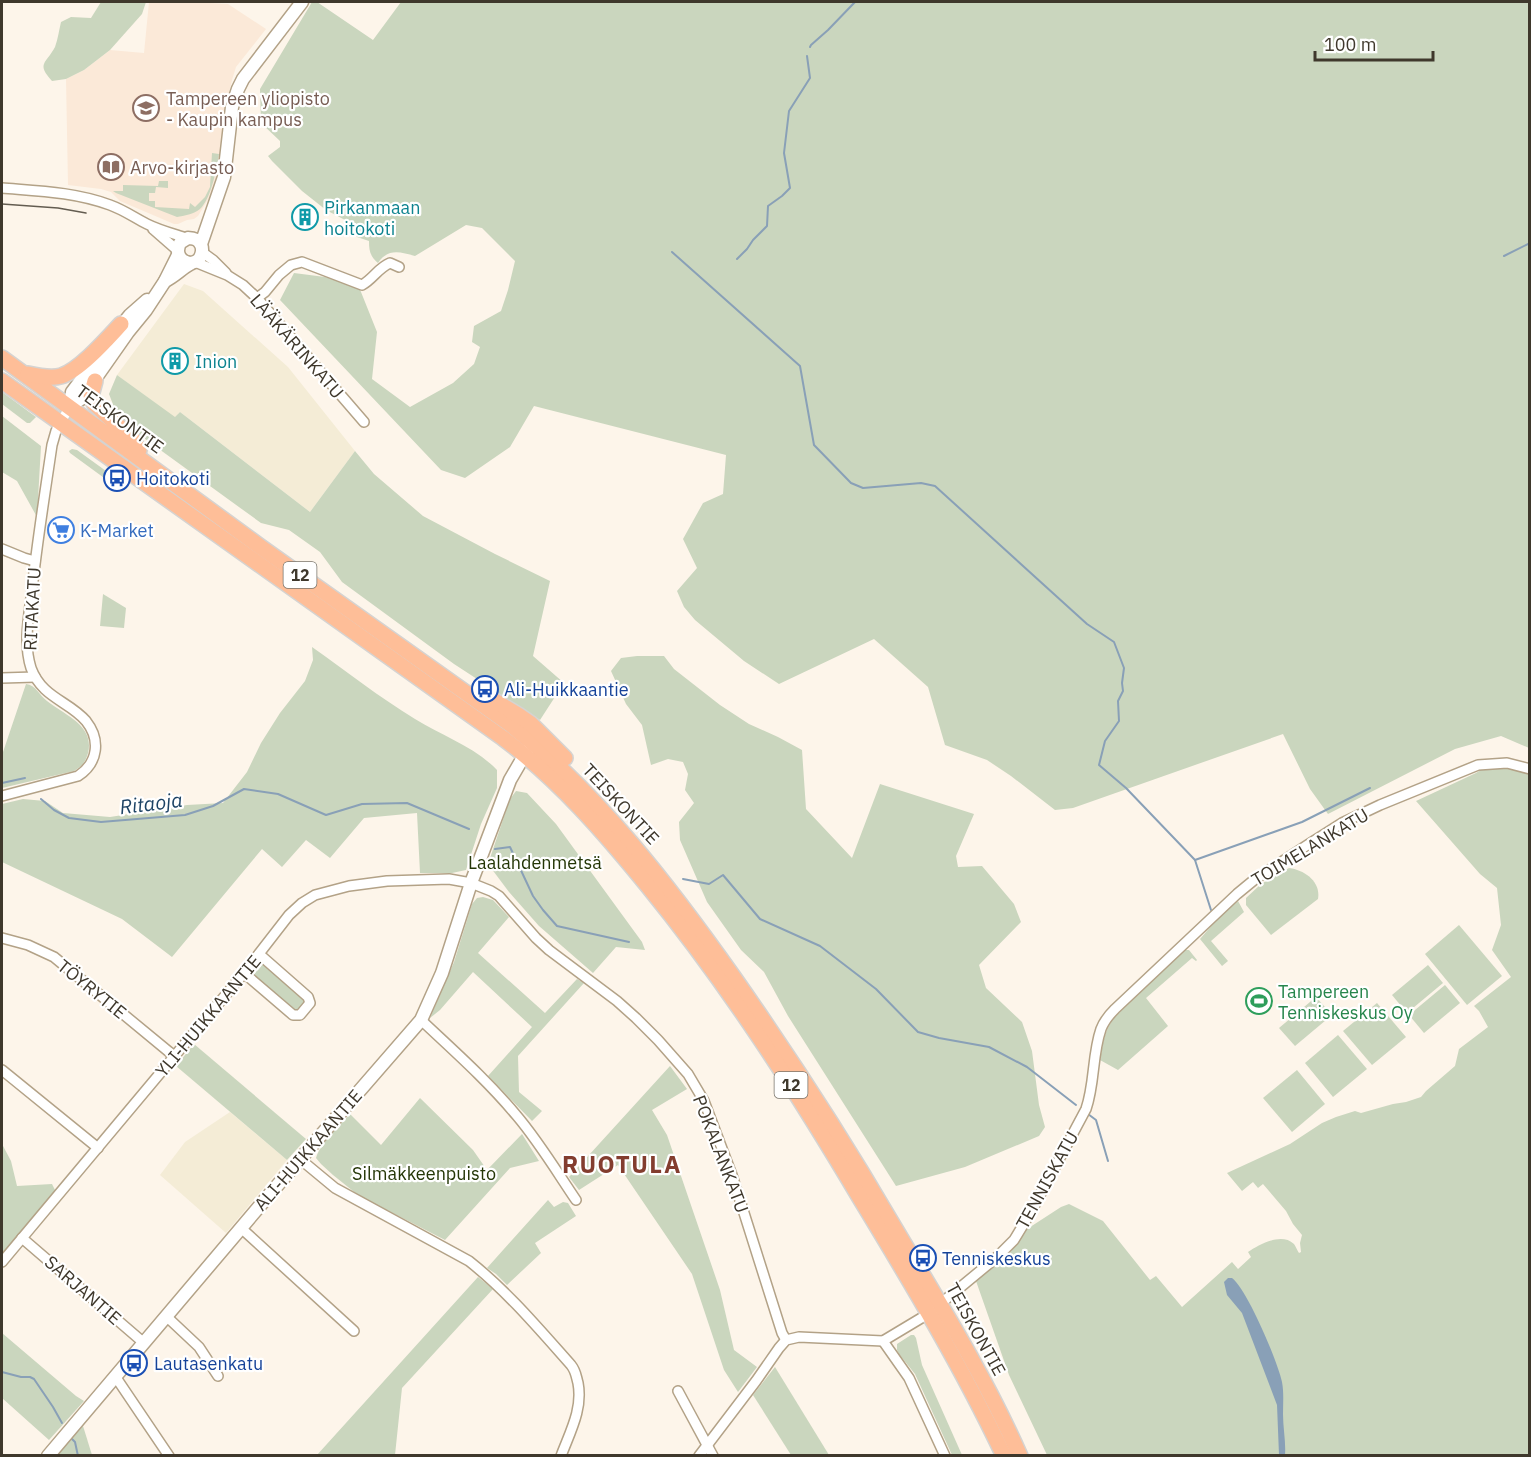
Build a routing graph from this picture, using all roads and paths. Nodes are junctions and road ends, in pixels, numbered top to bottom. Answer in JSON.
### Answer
{"nodes":[{"id":1,"x":302,"y":2,"type":"edge"},
{"id":2,"x":2,"y":188,"type":"edge"},
{"id":3,"x":149,"y":225,"type":"junction"},
{"id":4,"x":194,"y":249,"type":"junction"},
{"id":5,"x":178,"y":253,"type":"junction"},
{"id":6,"x":399,"y":267,"type":"dead end"},
{"id":7,"x":165,"y":281,"type":"junction"},
{"id":8,"x":157,"y":292,"type":"junction"},
{"id":9,"x":257,"y":298,"type":"junction"},
{"id":10,"x":121,"y":324,"type":"junction"},
{"id":11,"x":2,"y":358,"type":"edge"},
{"id":12,"x":22,"y":372,"type":"junction"},
{"id":13,"x":2,"y":381,"type":"edge"},
{"id":14,"x":95,"y":381,"type":"junction"},
{"id":15,"x":70,"y":406,"type":"junction"},
{"id":16,"x":363,"y":422,"type":"dead end"},
{"id":17,"x":61,"y":423,"type":"junction"},
{"id":18,"x":147,"y":463,"type":"junction"},
{"id":19,"x":2,"y":549,"type":"edge"},
{"id":20,"x":35,"y":561,"type":"junction"},
{"id":21,"x":35,"y":677,"type":"junction"},
{"id":22,"x":2,"y":678,"type":"edge"},
{"id":23,"x":455,"y":684,"type":"junction"},
{"id":24,"x":528,"y":748,"type":"junction"},
{"id":25,"x":1530,"y":769,"type":"edge"},
{"id":26,"x":2,"y":796,"type":"edge"},
{"id":27,"x":597,"y":804,"type":"junction"},
{"id":28,"x":471,"y":883,"type":"junction"},
{"id":29,"x":2,"y":938,"type":"edge"},
{"id":30,"x":259,"y":954,"type":"junction"},
{"id":31,"x":244,"y":973,"type":"junction"},
{"id":32,"x":421,"y":1020,"type":"junction"},
{"id":33,"x":174,"y":1056,"type":"junction"},
{"id":34,"x":2,"y":1070,"type":"edge"},
{"id":35,"x":1091,"y":1096,"type":"joint"},
{"id":36,"x":98,"y":1148,"type":"junction"},
{"id":37,"x":300,"y":1159,"type":"junction"},
{"id":38,"x":576,"y":1200,"type":"dead end"},
{"id":39,"x":241,"y":1228,"type":"junction"},
{"id":40,"x":22,"y":1238,"type":"junction"},
{"id":41,"x":2,"y":1262,"type":"edge"},
{"id":42,"x":934,"y":1309,"type":"junction"},
{"id":43,"x":166,"y":1316,"type":"junction"},
{"id":44,"x":354,"y":1331,"type":"dead end"},
{"id":45,"x":786,"y":1340,"type":"junction"},
{"id":46,"x":883,"y":1341,"type":"junction"},
{"id":47,"x":144,"y":1343,"type":"junction"},
{"id":48,"x":115,"y":1376,"type":"junction"},
{"id":49,"x":218,"y":1376,"type":"dead end"},
{"id":50,"x":678,"y":1391,"type":"dead end"},
{"id":51,"x":707,"y":1445,"type":"junction"},
{"id":52,"x":48,"y":1455,"type":"edge"},
{"id":53,"x":169,"y":1455,"type":"edge"},
{"id":54,"x":561,"y":1455,"type":"edge"},
{"id":55,"x":699,"y":1455,"type":"edge"},
{"id":56,"x":713,"y":1455,"type":"edge"},
{"id":57,"x":945,"y":1455,"type":"edge"},
{"id":58,"x":1004,"y":1455,"type":"edge"},
{"id":59,"x":1020,"y":1455,"type":"edge"}],
"edges":[{"from":1,"to":4,"type":"street"},
{"from":2,"to":3,"type":"street"},
{"from":3,"to":4,"type":"street","name":"LÄÄKÄRINKATU"},
{"from":3,"to":5,"type":"street"},
{"from":4,"to":5,"type":"street"},
{"from":4,"to":5,"type":"street"},
{"from":4,"to":7,"type":"street"},
{"from":4,"to":9,"type":"street","name":"LÄÄKÄRINKATU"},
{"from":5,"to":7,"type":"street"},
{"from":6,"to":9,"type":"street"},
{"from":7,"to":8,"type":"street"},
{"from":8,"to":10,"type":"street"},
{"from":8,"to":14,"type":"street"},
{"from":9,"to":16,"type":"street","name":"LÄÄKÄRINKATU"},
{"from":10,"to":12,"type":"highway"},
{"from":10,"to":15,"type":"street"},
{"from":11,"to":12,"type":"highway","name":"TEISKONTIE","number":"12"},
{"from":12,"to":15,"type":"highway","name":"TEISKONTIE","number":"12"},
{"from":13,"to":17,"type":"highway","name":"TEISKONTIE","number":"12"},
{"from":14,"to":15,"type":"street"},
{"from":14,"to":18,"type":"highway"},
{"from":15,"to":17,"type":"street","name":"RITAKATU"},
{"from":15,"to":18,"type":"highway","name":"TEISKONTIE","number":"12"},
{"from":17,"to":20,"type":"street","name":"RITAKATU"},
{"from":17,"to":24,"type":"highway","name":"TEISKONTIE","number":"12"},
{"from":18,"to":23,"type":"highway","name":"TEISKONTIE","number":"12"},
{"from":19,"to":20,"type":"street"},
{"from":20,"to":21,"type":"street","name":"RITAKATU"},
{"from":21,"to":22,"type":"street"},
{"from":21,"to":26,"type":"street","name":"RITAKATU"},
{"from":23,"to":24,"type":"highway","name":"TEISKONTIE","number":"12"},
{"from":23,"to":27,"type":"highway","number":"12"},
{"from":24,"to":27,"type":"highway","name":"TEISKONTIE","number":"12"},
{"from":24,"to":28,"type":"street","name":"ALI-HUIKKAANTIE"},
{"from":24,"to":42,"type":"highway","name":"TEISKONTIE","number":"12"},
{"from":25,"to":35,"type":"street","name":"TOIMELANKATU"},
{"from":27,"to":42,"type":"highway","name":"TEISKONTIE","number":"12"},
{"from":28,"to":30,"type":"street","name":"YLI-HUIKKAANTIE"},
{"from":28,"to":32,"type":"street","name":"ALI-HUIKKAANTIE"},
{"from":28,"to":45,"type":"street","name":"POKALANKATU"},
{"from":29,"to":33,"type":"street","name":"TÖYRYTIE"},
{"from":30,"to":31,"type":"street","name":"YLI-HUIKKAANTIE"},
{"from":30,"to":31,"type":"street"},
{"from":31,"to":33,"type":"street","name":"YLI-HUIKKAANTIE"},
{"from":32,"to":37,"type":"street","name":"ALI-HUIKKAANTIE"},
{"from":32,"to":38,"type":"street"},
{"from":33,"to":36,"type":"street","name":"YLI-HUIKKAANTIE"},
{"from":34,"to":36,"type":"street"},
{"from":35,"to":42,"type":"street","name":"TENNISKATU"},
{"from":36,"to":40,"type":"street","name":"YLI-HUIKKAANTIE"},
{"from":37,"to":39,"type":"street","name":"ALI-HUIKKAANTIE"},
{"from":37,"to":54,"type":"street"},
{"from":39,"to":43,"type":"street","name":"ALI-HUIKKAANTIE"},
{"from":39,"to":44,"type":"street"},
{"from":40,"to":41,"type":"street","name":"YLI-HUIKKAANTIE"},
{"from":40,"to":47,"type":"street","name":"SARJANTIE"},
{"from":42,"to":46,"type":"street","name":"TENNISKATU"},
{"from":42,"to":58,"type":"highway","name":"TEISKONTIE","number":"12"},
{"from":42,"to":59,"type":"highway","name":"TEISKONTIE","number":"12"},
{"from":43,"to":47,"type":"street","name":"ALI-HUIKKAANTIE"},
{"from":43,"to":49,"type":"street"},
{"from":45,"to":46,"type":"street"},
{"from":45,"to":51,"type":"street"},
{"from":46,"to":57,"type":"street"},
{"from":47,"to":48,"type":"street","name":"ALI-HUIKKAANTIE"},
{"from":48,"to":52,"type":"street","name":"ALI-HUIKKAANTIE"},
{"from":48,"to":53,"type":"street"},
{"from":50,"to":51,"type":"street"},
{"from":51,"to":55,"type":"street"},
{"from":51,"to":56,"type":"street"}]}
